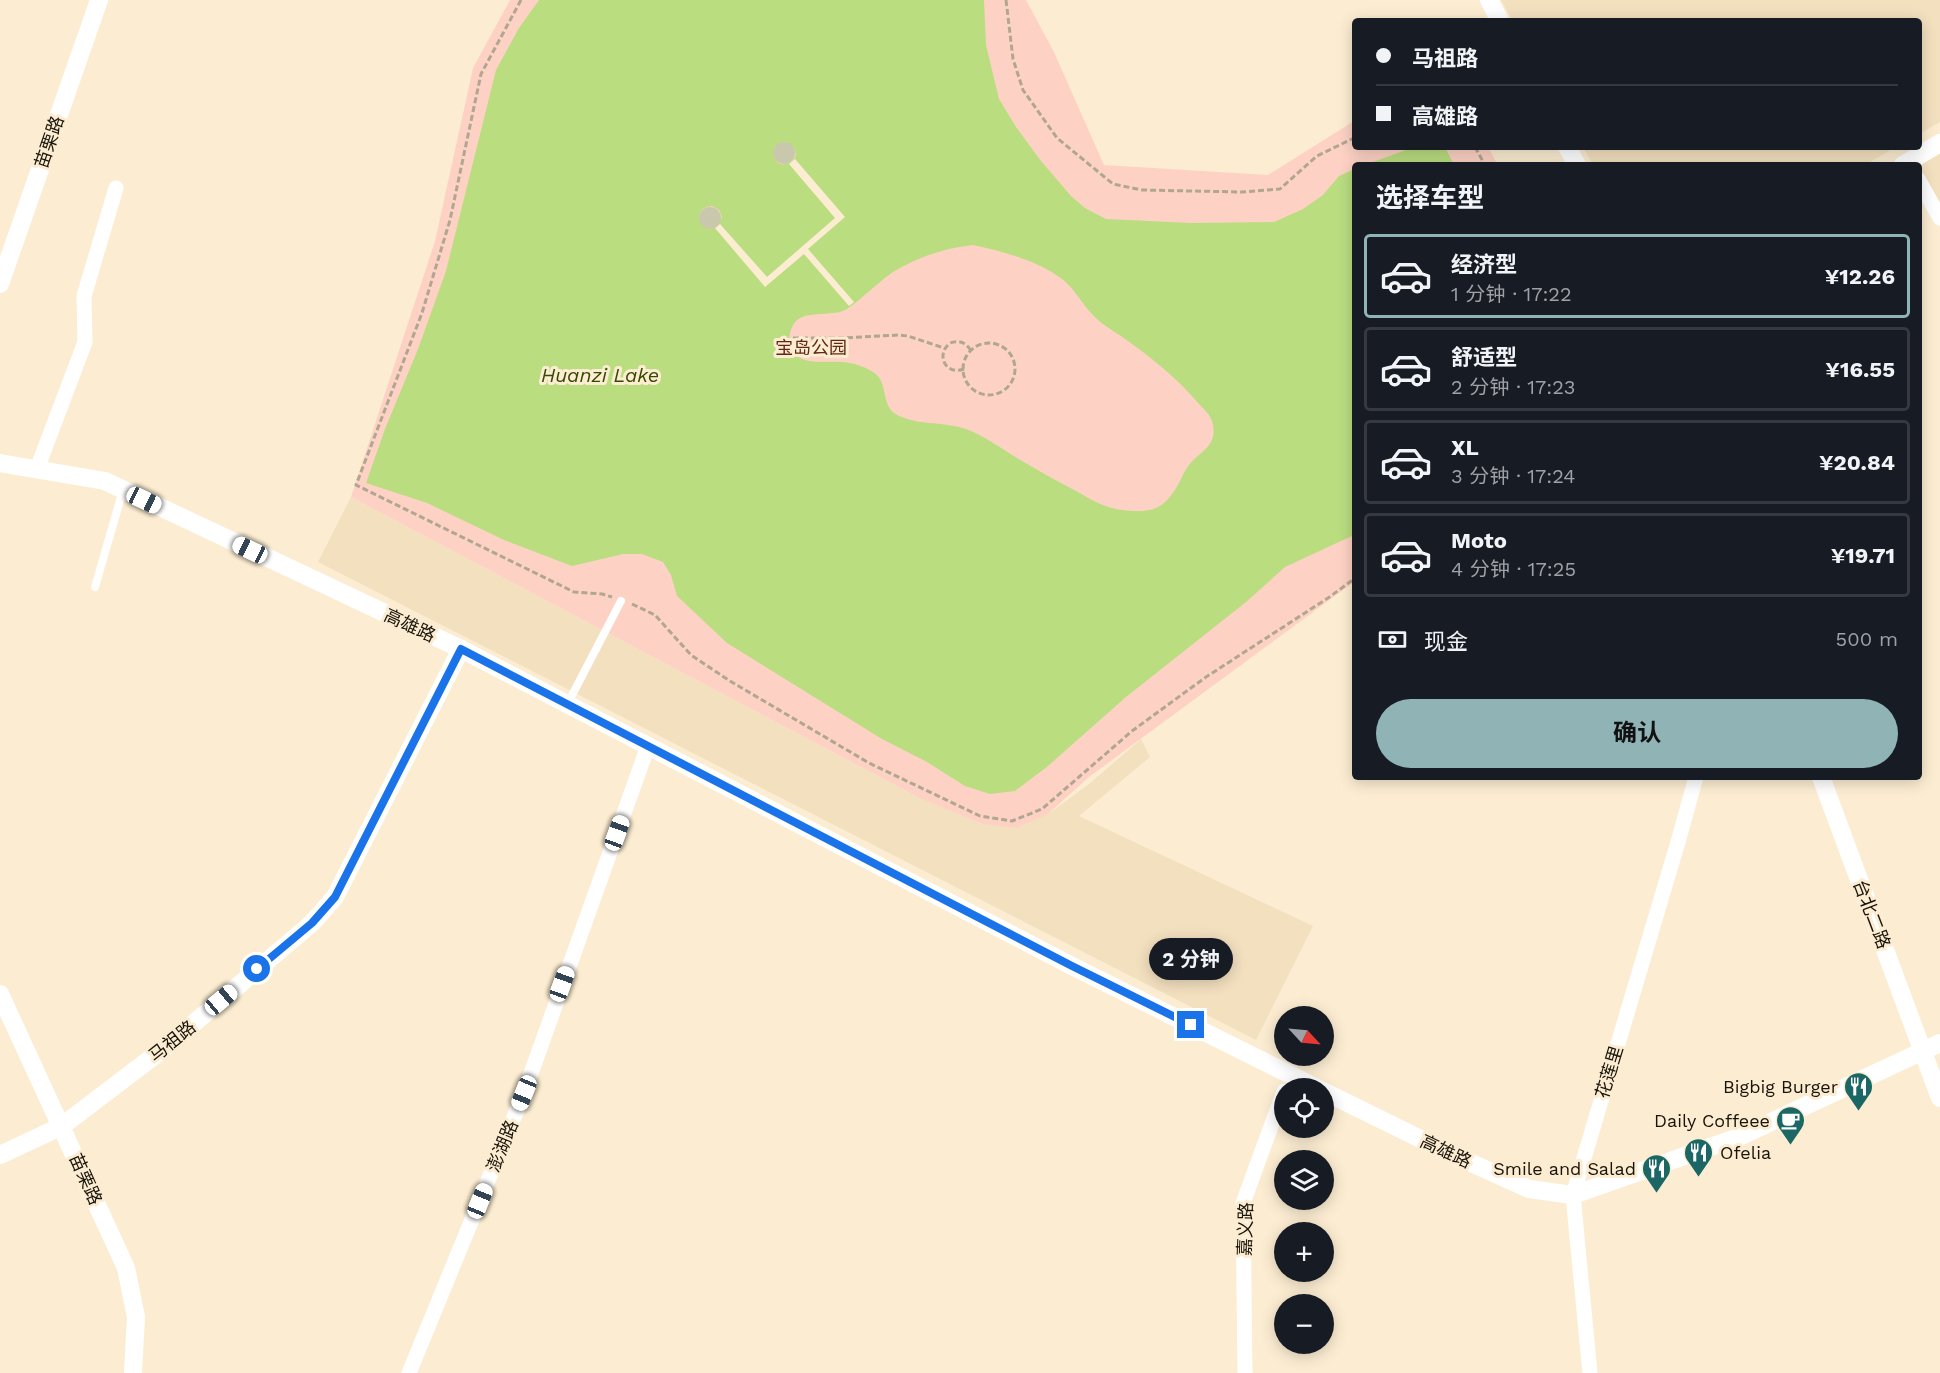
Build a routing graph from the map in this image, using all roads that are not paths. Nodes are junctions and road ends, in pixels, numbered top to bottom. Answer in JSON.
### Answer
{"nodes":[{"id":1,"x":99,"y":0,"type":"edge"},
{"id":2,"x":1489,"y":0,"type":"edge"},
{"id":3,"x":1498,"y":18,"type":"edge"},
{"id":4,"x":1940,"y":143,"type":"edge"},
{"id":5,"x":1910,"y":162,"type":"edge"},
{"id":6,"x":1922,"y":186,"type":"edge"},
{"id":7,"x":116,"y":188,"type":"dead end"},
{"id":8,"x":1940,"y":218,"type":"edge"},
{"id":9,"x":0,"y":284,"type":"edge"},
{"id":10,"x":0,"y":463,"type":"edge"},
{"id":11,"x":37,"y":470,"type":"junction"},
{"id":12,"x":123,"y":490,"type":"junction"},
{"id":13,"x":95,"y":587,"type":"dead end"},
{"id":14,"x":621,"y":601,"type":"road end"},
{"id":15,"x":461,"y":649,"type":"junction"},
{"id":16,"x":567,"y":704,"type":"junction"},
{"id":17,"x":648,"y":746,"type":"junction"},
{"id":18,"x":1695,"y":780,"type":"edge"},
{"id":19,"x":1822,"y":780,"type":"edge"},
{"id":20,"x":0,"y":994,"type":"edge"},
{"id":21,"x":1931,"y":1047,"type":"edge"},
{"id":22,"x":1274,"y":1078,"type":"edge"},
{"id":23,"x":1334,"y":1096,"type":"edge"},
{"id":24,"x":1940,"y":1098,"type":"edge"},
{"id":25,"x":1274,"y":1118,"type":"edge"},
{"id":26,"x":62,"y":1126,"type":"junction"},
{"id":27,"x":0,"y":1155,"type":"edge"},
{"id":28,"x":1573,"y":1194,"type":"junction"},
{"id":29,"x":133,"y":1373,"type":"edge"},
{"id":30,"x":409,"y":1373,"type":"edge"},
{"id":31,"x":1245,"y":1373,"type":"edge"},
{"id":32,"x":1590,"y":1373,"type":"edge"}],
"edges":[{"from":1,"to":9,"type":"street","name":"苗栗路"},
{"from":2,"to":3,"type":"street"},
{"from":4,"to":5,"type":"street"},
{"from":6,"to":8,"type":"street"},
{"from":7,"to":11,"type":"street"},
{"from":10,"to":11,"type":"street","name":"高雄路"},
{"from":11,"to":12,"type":"street","name":"高雄路"},
{"from":12,"to":13,"type":"lane"},
{"from":12,"to":15,"type":"street","name":"高雄路"},
{"from":14,"to":16,"type":"lane"},
{"from":15,"to":16,"type":"street","name":"高雄路"},
{"from":15,"to":26,"type":"street","name":"马祖路"},
{"from":16,"to":17,"type":"street","name":"高雄路"},
{"from":17,"to":22,"type":"street","name":"高雄路"},
{"from":17,"to":30,"type":"street","name":"澎湖路"},
{"from":18,"to":28,"type":"street","name":"花莲里"},
{"from":19,"to":21,"type":"street","name":"台北二路"},
{"from":20,"to":26,"type":"street","name":"苗栗路"},
{"from":21,"to":24,"type":"street","name":"台北二路"},
{"from":21,"to":28,"type":"street","name":"高雄路"},
{"from":23,"to":28,"type":"street","name":"高雄路"},
{"from":25,"to":31,"type":"street","name":"嘉义路"},
{"from":26,"to":27,"type":"street","name":"马祖路"},
{"from":26,"to":29,"type":"street","name":"苗栗路"},
{"from":28,"to":32,"type":"street","name":"花莲里"}]}
